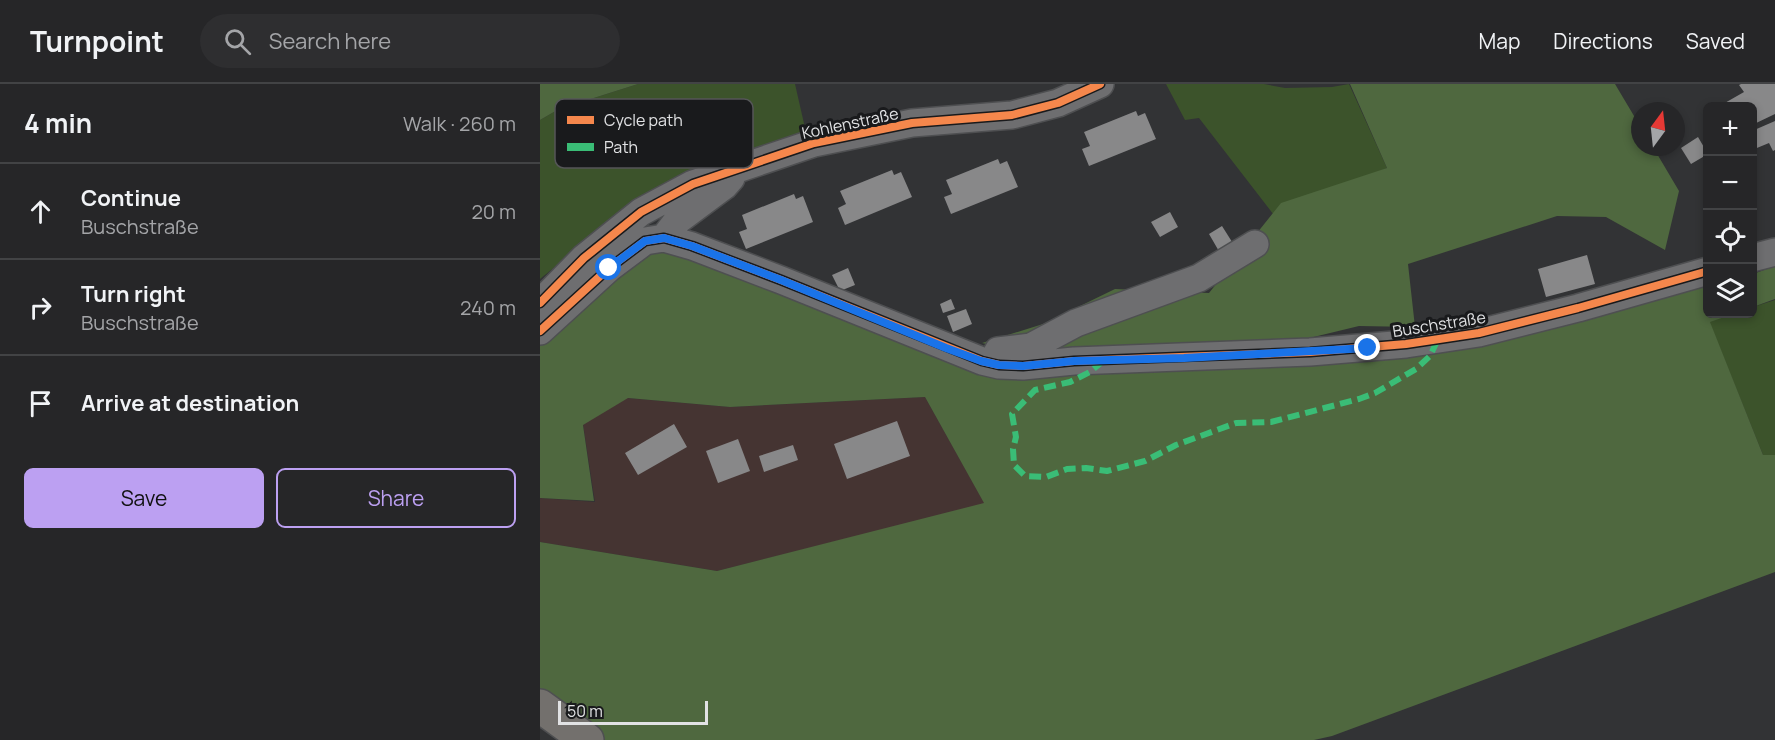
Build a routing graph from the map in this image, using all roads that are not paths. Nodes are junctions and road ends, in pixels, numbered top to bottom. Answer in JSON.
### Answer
{"nodes":[{"id":1,"x":1100,"y":84,"type":"edge"},
{"id":2,"x":753,"y":162,"type":"edge"},
{"id":3,"x":737,"y":168,"type":"edge"},
{"id":4,"x":740,"y":168,"type":"edge"},
{"id":5,"x":664,"y":238,"type":"junction"},
{"id":6,"x":1255,"y":244,"type":"dead end"},
{"id":7,"x":1775,"y":252,"type":"edge"},
{"id":8,"x":1757,"y":257,"type":"edge"},
{"id":9,"x":1703,"y":272,"type":"edge"},
{"id":10,"x":540,"y":303,"type":"edge"},
{"id":11,"x":540,"y":331,"type":"edge"},
{"id":12,"x":965,"y":355,"type":"junction"},
{"id":13,"x":540,"y":706,"type":"edge"},
{"id":14,"x":587,"y":740,"type":"edge"}],
"edges":[{"from":1,"to":2,"type":"street","name":"Kohlenstraße"},
{"from":3,"to":10,"type":"street","name":"Kohlenstraße"},
{"from":4,"to":5,"type":"street"},
{"from":5,"to":11,"type":"street"},
{"from":5,"to":12,"type":"street","name":"Buschstraße"},
{"from":6,"to":12,"type":"street"},
{"from":7,"to":8,"type":"street"},
{"from":9,"to":12,"type":"street","name":"Buschstraße"},
{"from":13,"to":14,"type":"main road"}]}
